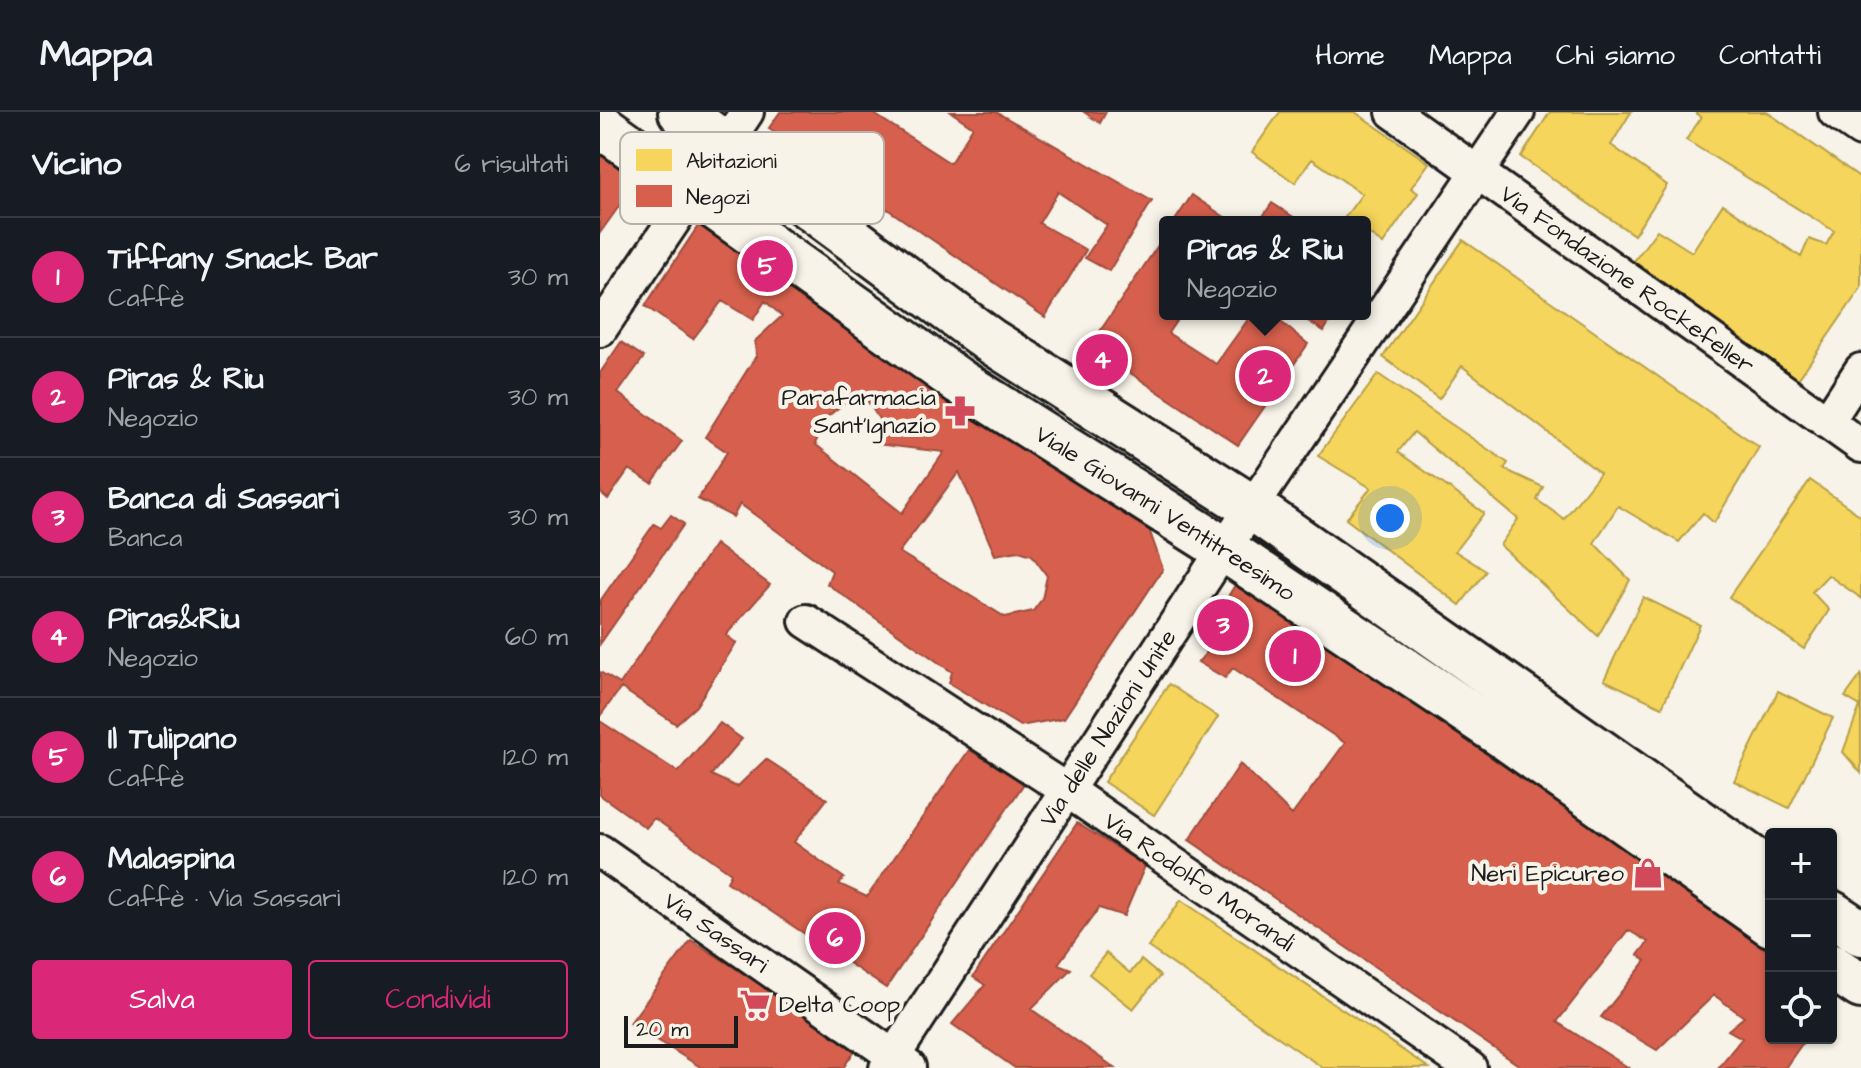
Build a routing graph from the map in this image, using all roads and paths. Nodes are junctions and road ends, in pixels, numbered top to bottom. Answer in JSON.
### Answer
{"nodes":[{"id":1,"x":681,"y":112,"type":"edge"},
{"id":2,"x":1393,"y":112,"type":"edge"},
{"id":3,"x":1518,"y":112,"type":"edge"},
{"id":4,"x":1835,"y":112,"type":"edge"},
{"id":5,"x":600,"y":125,"type":"edge"},
{"id":6,"x":736,"y":127,"type":"edge"},
{"id":7,"x":1861,"y":130,"type":"edge"},
{"id":8,"x":620,"y":139,"type":"edge"},
{"id":9,"x":1477,"y":172,"type":"junction"},
{"id":10,"x":674,"y":224,"type":"edge"},
{"id":11,"x":738,"y":224,"type":"edge"},
{"id":12,"x":831,"y":224,"type":"edge"},
{"id":13,"x":600,"y":330,"type":"edge"},
{"id":14,"x":989,"y":340,"type":"junction"},
{"id":15,"x":1861,"y":370,"type":"edge"},
{"id":16,"x":960,"y":382,"type":"junction"},
{"id":17,"x":1827,"y":422,"type":"junction"},
{"id":18,"x":1861,"y":446,"type":"edge"},
{"id":19,"x":1253,"y":508,"type":"junction"},
{"id":20,"x":1224,"y":549,"type":"junction"},
{"id":21,"x":806,"y":621,"type":"dead end"},
{"id":22,"x":1517,"y":720,"type":"junction"},
{"id":23,"x":1065,"y":789,"type":"junction"},
{"id":24,"x":600,"y":851,"type":"edge"},
{"id":25,"x":1765,"y":868,"type":"edge"},
{"id":26,"x":1837,"y":917,"type":"edge"},
{"id":27,"x":1765,"y":919,"type":"edge"},
{"id":28,"x":1861,"y":933,"type":"edge"},
{"id":29,"x":1837,"y":970,"type":"edge"},
{"id":30,"x":1861,"y":986,"type":"edge"},
{"id":31,"x":896,"y":1064,"type":"edge"},
{"id":32,"x":1470,"y":1068,"type":"edge"}],
"edges":[{"from":1,"to":6,"type":"main road","name":"Viale Giovanni Ventitreesimo"},
{"from":2,"to":9,"type":"street","name":"Via Fondazione Rockefeller"},
{"from":3,"to":9,"type":"street","name":"Via delle Nazioni Unite"},
{"from":4,"to":7,"type":"street"},
{"from":5,"to":8,"type":"main road","name":"Viale Giovanni Ventitreesimo"},
{"from":9,"to":17,"type":"street","name":"Via Fondazione Rockefeller"},
{"from":9,"to":19,"type":"street","name":"Via delle Nazioni Unite"},
{"from":10,"to":13,"type":"street"},
{"from":11,"to":16,"type":"main road","name":"Viale Giovanni Ventitreesimo"},
{"from":12,"to":14,"type":"main road","name":"Viale Giovanni Ventitreesimo"},
{"from":14,"to":16,"type":"main road"},
{"from":14,"to":19,"type":"main road","name":"Viale Giovanni Ventitreesimo"},
{"from":15,"to":17,"type":"street"},
{"from":16,"to":20,"type":"main road","name":"Viale Giovanni Ventitreesimo"},
{"from":17,"to":18,"type":"street","name":"Via Fondazione Rockefeller"},
{"from":19,"to":20,"type":"street","name":"Via delle Nazioni Unite"},
{"from":19,"to":22,"type":"main road","name":"Viale Giovanni Ventitreesimo"},
{"from":20,"to":22,"type":"main road","name":"Viale Giovanni Ventitreesimo"},
{"from":20,"to":23,"type":"street","name":"Via delle Nazioni Unite"},
{"from":21,"to":23,"type":"street","name":"Via Rodolfo Morandi"},
{"from":22,"to":25,"type":"main road","name":"Viale Giovanni Ventitreesimo"},
{"from":22,"to":27,"type":"main road","name":"Viale Giovanni Ventitreesimo"},
{"from":23,"to":31,"type":"street","name":"Via delle Nazioni Unite"},
{"from":23,"to":32,"type":"street","name":"Via Rodolfo Morandi"},
{"from":24,"to":31,"type":"street","name":"Via Sassari"},
{"from":26,"to":28,"type":"main road"},
{"from":29,"to":30,"type":"main road"}]}
